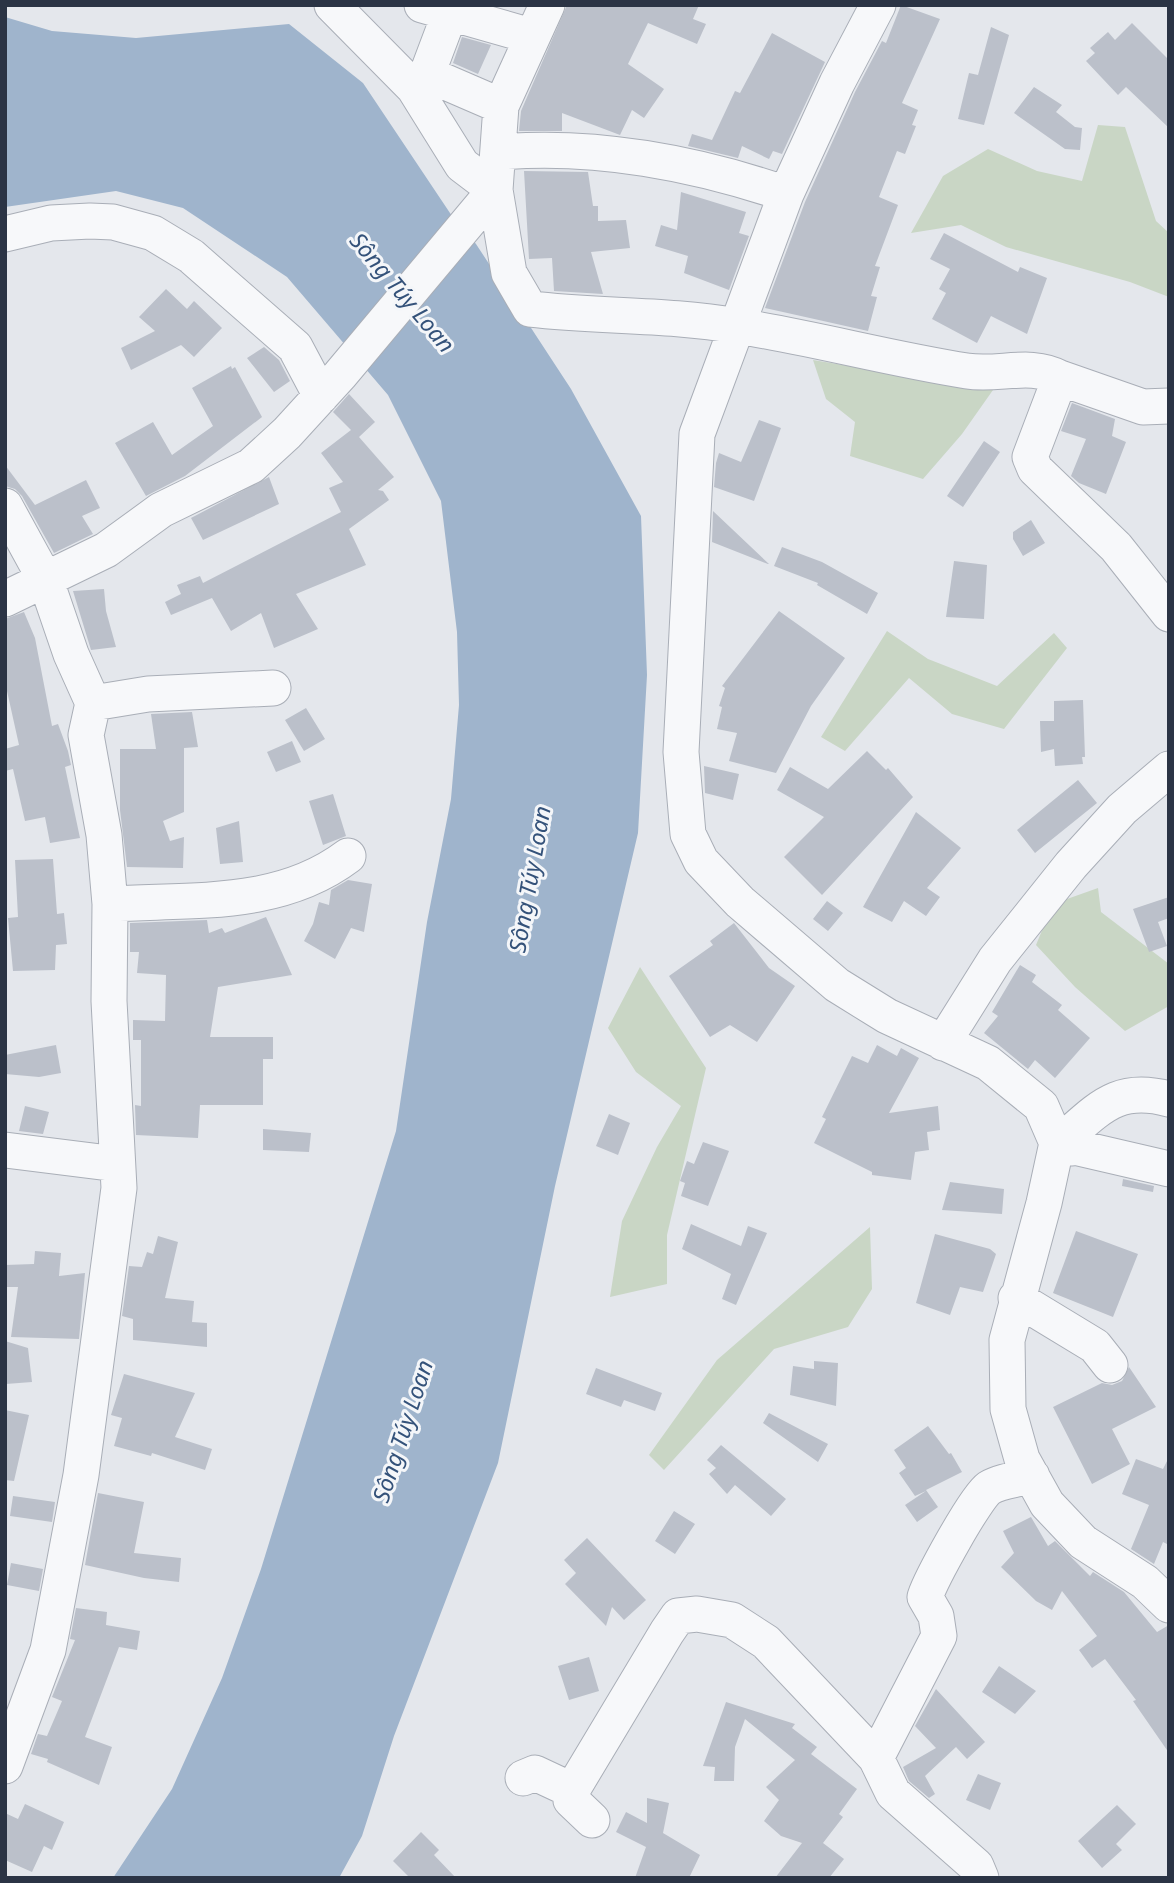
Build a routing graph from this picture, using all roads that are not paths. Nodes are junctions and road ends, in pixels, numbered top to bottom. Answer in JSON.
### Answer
{"nodes":[{"id":1,"x":332,"y":5,"type":"edge"},
{"id":2,"x":547,"y":5,"type":"edge"},
{"id":3,"x":878,"y":5,"type":"edge"},
{"id":4,"x":436,"y":9,"type":"edge"},
{"id":5,"x":531,"y":36,"type":"junction"},
{"id":6,"x":420,"y":81,"type":"junction"},
{"id":7,"x":501,"y":106,"type":"junction"},
{"id":8,"x":500,"y":152,"type":"junction"},
{"id":9,"x":495,"y":190,"type":"junction"},
{"id":10,"x":786,"y":194,"type":"junction"},
{"id":11,"x":5,"y":234,"type":"edge"},
{"id":12,"x":736,"y":325,"type":"junction"},
{"id":13,"x":1060,"y":378,"type":"junction"},
{"id":14,"x":330,"y":386,"type":"junction"},
{"id":15,"x":1169,"y":406,"type":"edge"},
{"id":16,"x":5,"y":506,"type":"edge"},
{"id":17,"x":47,"y":581,"type":"junction"},
{"id":18,"x":5,"y":598,"type":"edge"},
{"id":19,"x":1169,"y":614,"type":"edge"},
{"id":20,"x":272,"y":688,"type":"dead end"},
{"id":21,"x":93,"y":703,"type":"junction"},
{"id":22,"x":1169,"y":769,"type":"edge"},
{"id":23,"x":348,"y":856,"type":"dead end"},
{"id":24,"x":110,"y":904,"type":"junction"},
{"id":25,"x":943,"y":1043,"type":"junction"},
{"id":26,"x":1169,"y":1099,"type":"edge"},
{"id":27,"x":1065,"y":1145,"type":"junction"},
{"id":28,"x":5,"y":1150,"type":"edge"},
{"id":29,"x":117,"y":1164,"type":"junction"},
{"id":30,"x":1169,"y":1170,"type":"edge"},
{"id":31,"x":1016,"y":1298,"type":"junction"},
{"id":32,"x":1110,"y":1365,"type":"dead end"},
{"id":33,"x":1032,"y":1476,"type":"junction"},
{"id":34,"x":1169,"y":1605,"type":"edge"},
{"id":35,"x":876,"y":1758,"type":"junction"},
{"id":36,"x":5,"y":1766,"type":"edge"},
{"id":37,"x":523,"y":1778,"type":"dead end"},
{"id":38,"x":574,"y":1787,"type":"junction"},
{"id":39,"x":592,"y":1820,"type":"dead end"},
{"id":40,"x":981,"y":1878,"type":"edge"}],
"edges":[{"from":1,"to":6,"type":"street"},
{"from":2,"to":5,"type":"street"},
{"from":3,"to":10,"type":"street"},
{"from":4,"to":5,"type":"street"},
{"from":4,"to":6,"type":"street"},
{"from":5,"to":7,"type":"street"},
{"from":6,"to":7,"type":"street"},
{"from":6,"to":9,"type":"street"},
{"from":7,"to":8,"type":"street"},
{"from":8,"to":9,"type":"street"},
{"from":8,"to":10,"type":"street"},
{"from":9,"to":12,"type":"street"},
{"from":9,"to":14,"type":"street"},
{"from":10,"to":12,"type":"street"},
{"from":11,"to":14,"type":"street"},
{"from":12,"to":13,"type":"street"},
{"from":12,"to":25,"type":"street"},
{"from":13,"to":15,"type":"street"},
{"from":13,"to":19,"type":"street"},
{"from":14,"to":17,"type":"street"},
{"from":16,"to":17,"type":"street"},
{"from":17,"to":18,"type":"street"},
{"from":17,"to":21,"type":"street"},
{"from":20,"to":21,"type":"street"},
{"from":21,"to":24,"type":"street"},
{"from":22,"to":25,"type":"street"},
{"from":23,"to":24,"type":"street"},
{"from":24,"to":29,"type":"street"},
{"from":25,"to":27,"type":"street"},
{"from":26,"to":27,"type":"street"},
{"from":27,"to":30,"type":"street"},
{"from":27,"to":31,"type":"street"},
{"from":28,"to":29,"type":"street"},
{"from":29,"to":36,"type":"street"},
{"from":31,"to":32,"type":"street"},
{"from":31,"to":33,"type":"street"},
{"from":33,"to":34,"type":"street"},
{"from":33,"to":35,"type":"street"},
{"from":35,"to":38,"type":"street"},
{"from":35,"to":40,"type":"street"},
{"from":37,"to":38,"type":"street"},
{"from":38,"to":39,"type":"street"}]}
